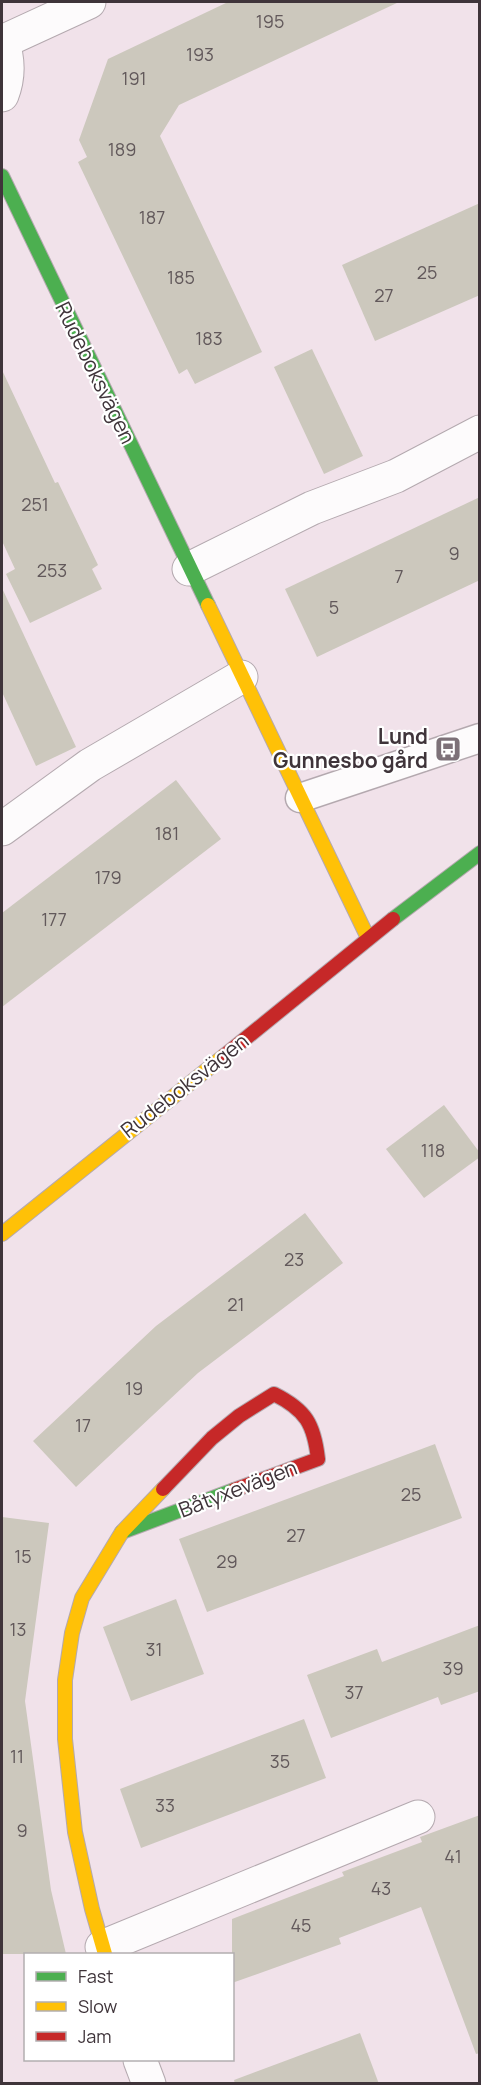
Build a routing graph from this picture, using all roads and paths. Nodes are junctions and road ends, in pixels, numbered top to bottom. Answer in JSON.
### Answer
{"nodes":[{"id":1,"x":89,"y":2,"type":"edge"},
{"id":2,"x":2,"y":42,"type":"edge"},
{"id":3,"x":2,"y":95,"type":"edge"},
{"id":4,"x":2,"y":176,"type":"edge"},
{"id":5,"x":480,"y":432,"type":"edge"},
{"id":6,"x":189,"y":569,"type":"junction"},
{"id":7,"x":241,"y":677,"type":"junction"},
{"id":8,"x":480,"y":738,"type":"edge"},
{"id":9,"x":300,"y":798,"type":"junction"},
{"id":10,"x":2,"y":829,"type":"edge"},
{"id":11,"x":480,"y":854,"type":"edge"},
{"id":12,"x":368,"y":938,"type":"junction"},
{"id":13,"x":2,"y":1234,"type":"edge"},
{"id":14,"x":122,"y":1532,"type":"junction"},
{"id":15,"x":418,"y":1817,"type":"dead end"},
{"id":16,"x":103,"y":1951,"type":"edge"},
{"id":17,"x":140,"y":2061,"type":"edge"},
{"id":18,"x":148,"y":2084,"type":"edge"}],
"edges":[{"from":1,"to":2,"type":"street"},
{"from":2,"to":3,"type":"street"},
{"from":4,"to":6,"type":"street","name":"Rudeboksvägen"},
{"from":5,"to":6,"type":"street"},
{"from":6,"to":7,"type":"street","name":"Rudeboksvägen"},
{"from":7,"to":9,"type":"street","name":"Rudeboksvägen"},
{"from":7,"to":10,"type":"street"},
{"from":8,"to":9,"type":"lane"},
{"from":9,"to":12,"type":"street","name":"Rudeboksvägen"},
{"from":11,"to":12,"type":"street","name":"Rudeboksvägen"},
{"from":12,"to":13,"type":"street","name":"Rudeboksvägen"},
{"from":14,"to":14,"type":"street","name":"Båtyxevägen"},
{"from":14,"to":16,"type":"street","name":"Båtyxevägen"},
{"from":15,"to":16,"type":"street","name":"Båtyxevägen"},
{"from":17,"to":18,"type":"street"}]}
